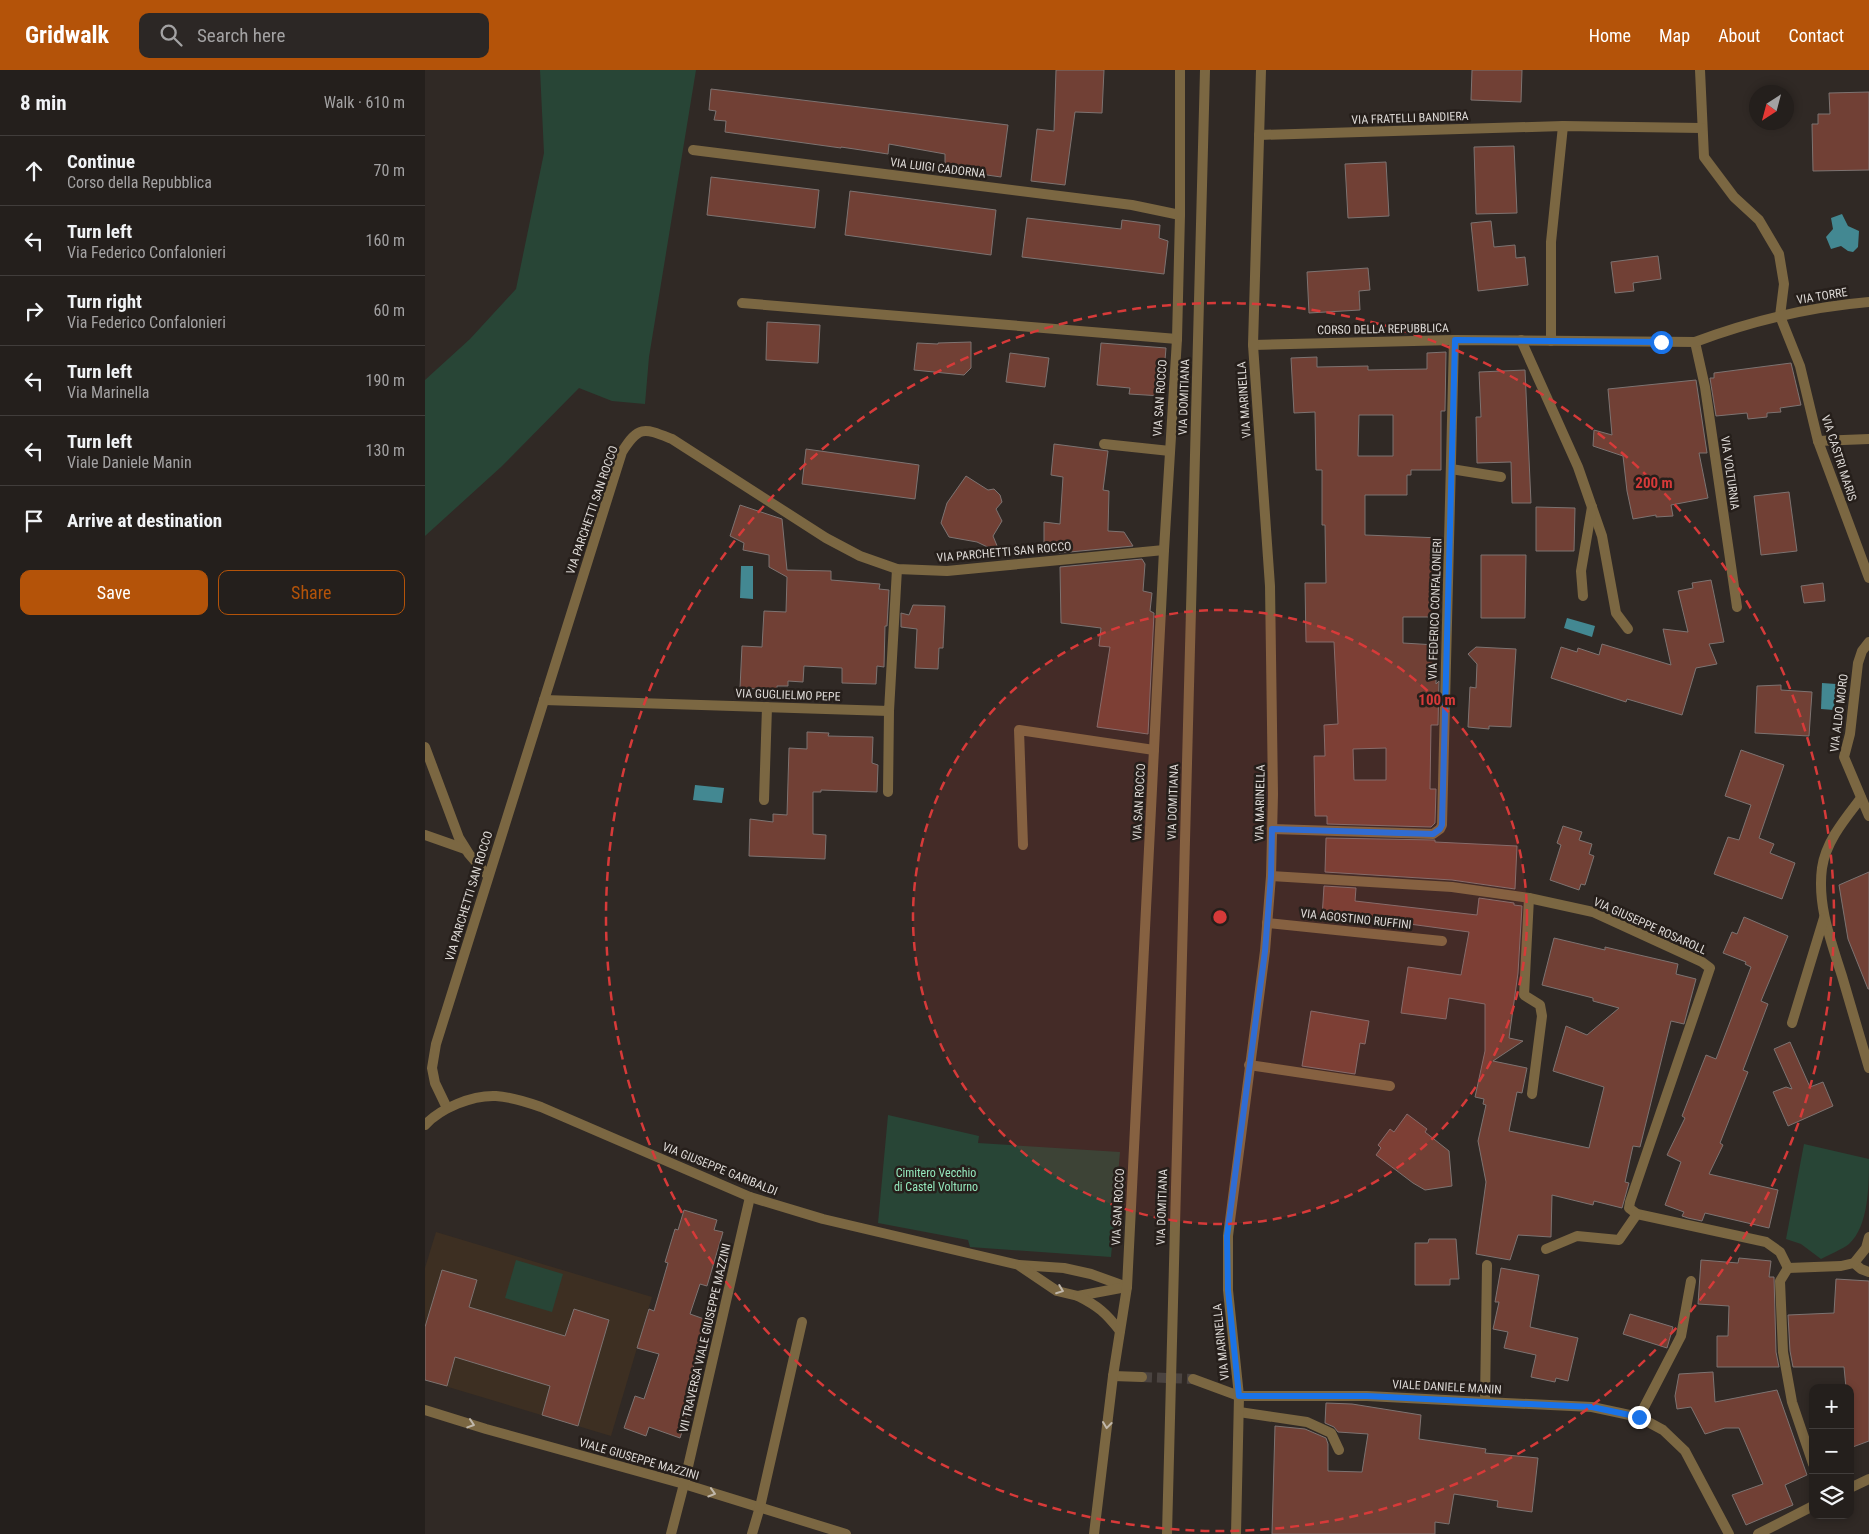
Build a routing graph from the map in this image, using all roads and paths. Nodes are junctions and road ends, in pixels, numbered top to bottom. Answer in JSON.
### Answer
{"nodes":[{"id":1,"x":1180,"y":70,"type":"edge"},
{"id":2,"x":1205,"y":70,"type":"edge"},
{"id":3,"x":1261,"y":70,"type":"edge"},
{"id":4,"x":1700,"y":70,"type":"edge"},
{"id":5,"x":1563,"y":126,"type":"junction"},
{"id":6,"x":1702,"y":128,"type":"junction"},
{"id":7,"x":1259,"y":135,"type":"junction"},
{"id":8,"x":693,"y":150,"type":"dead end"},
{"id":9,"x":1180,"y":215,"type":"junction"},
{"id":10,"x":1869,"y":302,"type":"edge"},
{"id":11,"x":742,"y":303,"type":"dead end"},
{"id":12,"x":1780,"y":316,"type":"junction"},
{"id":13,"x":1177,"y":339,"type":"junction"},
{"id":14,"x":1455,"y":340,"type":"junction"},
{"id":15,"x":1521,"y":340,"type":"junction"},
{"id":16,"x":1551,"y":341,"type":"junction"},
{"id":17,"x":1695,"y":342,"type":"junction"},
{"id":18,"x":1253,"y":345,"type":"junction"},
{"id":19,"x":1869,"y":439,"type":"edge"},
{"id":20,"x":1817,"y":441,"type":"junction"},
{"id":21,"x":1104,"y":444,"type":"dead end"},
{"id":22,"x":1170,"y":450,"type":"junction"},
{"id":23,"x":1451,"y":469,"type":"junction"},
{"id":24,"x":1501,"y":478,"type":"dead end"},
{"id":25,"x":1592,"y":506,"type":"junction"},
{"id":26,"x":1164,"y":550,"type":"junction"},
{"id":27,"x":897,"y":569,"type":"junction"},
{"id":28,"x":1869,"y":578,"type":"edge"},
{"id":29,"x":1583,"y":596,"type":"dead end"},
{"id":30,"x":1737,"y":607,"type":"dead end"},
{"id":31,"x":1628,"y":629,"type":"dead end"},
{"id":32,"x":1869,"y":642,"type":"edge"},
{"id":33,"x":544,"y":700,"type":"junction"},
{"id":34,"x":767,"y":707,"type":"junction"},
{"id":35,"x":889,"y":711,"type":"junction"},
{"id":36,"x":425,"y":747,"type":"edge"},
{"id":37,"x":1154,"y":750,"type":"junction"},
{"id":38,"x":888,"y":792,"type":"dead end"},
{"id":39,"x":1861,"y":798,"type":"junction"},
{"id":40,"x":764,"y":800,"type":"dead end"},
{"id":41,"x":1869,"y":816,"type":"edge"},
{"id":42,"x":1272,"y":829,"type":"junction"},
{"id":43,"x":425,"y":835,"type":"edge"},
{"id":44,"x":1023,"y":845,"type":"dead end"},
{"id":45,"x":465,"y":849,"type":"junction"},
{"id":46,"x":488,"y":876,"type":"junction"},
{"id":47,"x":1271,"y":876,"type":"junction"},
{"id":48,"x":1529,"y":898,"type":"junction"},
{"id":49,"x":1825,"y":917,"type":"junction"},
{"id":50,"x":1267,"y":923,"type":"junction"},
{"id":51,"x":1442,"y":941,"type":"dead end"},
{"id":52,"x":1792,"y":1023,"type":"dead end"},
{"id":53,"x":1249,"y":1065,"type":"junction"},
{"id":54,"x":1869,"y":1068,"type":"edge"},
{"id":55,"x":1390,"y":1086,"type":"dead end"},
{"id":56,"x":1532,"y":1094,"type":"dead end"},
{"id":57,"x":447,"y":1108,"type":"junction"},
{"id":58,"x":425,"y":1125,"type":"edge"},
{"id":59,"x":750,"y":1197,"type":"junction"},
{"id":60,"x":1637,"y":1214,"type":"junction"},
{"id":61,"x":1869,"y":1237,"type":"edge"},
{"id":62,"x":1546,"y":1249,"type":"dead end"},
{"id":63,"x":1854,"y":1263,"type":"junction"},
{"id":64,"x":1019,"y":1265,"type":"junction"},
{"id":65,"x":1487,"y":1265,"type":"dead end"},
{"id":66,"x":1788,"y":1268,"type":"junction"},
{"id":67,"x":1869,"y":1272,"type":"edge"},
{"id":68,"x":1691,"y":1281,"type":"dead end"},
{"id":69,"x":1127,"y":1287,"type":"junction"},
{"id":70,"x":1078,"y":1296,"type":"junction"},
{"id":71,"x":802,"y":1322,"type":"dead end"},
{"id":72,"x":1120,"y":1331,"type":"junction"},
{"id":73,"x":1113,"y":1376,"type":"junction"},
{"id":74,"x":1142,"y":1377,"type":"tunnel mouth"},
{"id":75,"x":1193,"y":1379,"type":"tunnel mouth"},
{"id":76,"x":1239,"y":1396,"type":"junction"},
{"id":77,"x":1485,"y":1402,"type":"junction"},
{"id":78,"x":425,"y":1410,"type":"edge"},
{"id":79,"x":1239,"y":1412,"type":"junction"},
{"id":80,"x":1639,"y":1417,"type":"junction"},
{"id":81,"x":1339,"y":1450,"type":"dead end"},
{"id":82,"x":1809,"y":1452,"type":"edge"},
{"id":83,"x":1869,"y":1479,"type":"edge"},
{"id":84,"x":684,"y":1484,"type":"junction"},
{"id":85,"x":1854,"y":1486,"type":"edge"},
{"id":86,"x":760,"y":1507,"type":"junction"},
{"id":87,"x":1809,"y":1508,"type":"edge"},
{"id":88,"x":824,"y":1531,"type":"edge"},
{"id":89,"x":671,"y":1534,"type":"edge"},
{"id":90,"x":752,"y":1534,"type":"edge"},
{"id":91,"x":846,"y":1534,"type":"edge"},
{"id":92,"x":1094,"y":1534,"type":"edge"},
{"id":93,"x":1167,"y":1534,"type":"edge"},
{"id":94,"x":1236,"y":1534,"type":"edge"},
{"id":95,"x":1729,"y":1534,"type":"edge"},
{"id":96,"x":1758,"y":1534,"type":"edge"}],
"edges":[{"from":1,"to":9,"type":"street","name":"VIA SAN ROCCO"},
{"from":2,"to":93,"type":"street","name":"VIA DOMITIANA"},
{"from":3,"to":7,"type":"street","name":"VIA MARINELLA"},
{"from":4,"to":6,"type":"street"},
{"from":5,"to":6,"type":"street","name":"VIA FRATELLI BANDIERA"},
{"from":5,"to":7,"type":"street","name":"VIA FRATELLI BANDIERA"},
{"from":5,"to":16,"type":"street"},
{"from":6,"to":12,"type":"street"},
{"from":7,"to":18,"type":"street","name":"VIA MARINELLA"},
{"from":8,"to":9,"type":"street","name":"VIA LUIGI CADORNA"},
{"from":9,"to":13,"type":"street","name":"VIA SAN ROCCO"},
{"from":10,"to":12,"type":"street","name":"VIA TORRE"},
{"from":11,"to":13,"type":"street"},
{"from":12,"to":17,"type":"street","name":"CORSO DELLA REPUBBLICA"},
{"from":12,"to":20,"type":"street","name":"VIA CASTRI MARIS"},
{"from":13,"to":22,"type":"street","name":"VIA SAN ROCCO"},
{"from":14,"to":15,"type":"street","name":"CORSO DELLA REPUBBLICA"},
{"from":14,"to":18,"type":"street","name":"CORSO DELLA REPUBBLICA"},
{"from":14,"to":23,"type":"street","name":"VIA FEDERICO CONFALONIERI"},
{"from":15,"to":16,"type":"street","name":"CORSO DELLA REPUBBLICA"},
{"from":15,"to":25,"type":"street"},
{"from":16,"to":17,"type":"street","name":"CORSO DELLA REPUBBLICA"},
{"from":17,"to":30,"type":"street","name":"VIA VOLTURNIA"},
{"from":18,"to":42,"type":"street","name":"VIA MARINELLA"},
{"from":19,"to":20,"type":"street"},
{"from":20,"to":28,"type":"street","name":"VIA CASTRI MARIS"},
{"from":21,"to":22,"type":"street"},
{"from":22,"to":26,"type":"street","name":"VIA SAN ROCCO"},
{"from":23,"to":24,"type":"street"},
{"from":23,"to":42,"type":"street","name":"VIA FEDERICO CONFALONIERI"},
{"from":25,"to":29,"type":"street"},
{"from":25,"to":31,"type":"street"},
{"from":26,"to":27,"type":"street","name":"VIA PARCHETTI SAN ROCCO"},
{"from":26,"to":37,"type":"street","name":"VIA SAN ROCCO"},
{"from":27,"to":33,"type":"street","name":"VIA PARCHETTI SAN ROCCO"},
{"from":27,"to":35,"type":"street"},
{"from":32,"to":39,"type":"street","name":"VIA ALDO MORO"},
{"from":33,"to":34,"type":"street","name":"VIA GUGLIELMO PEPE"},
{"from":33,"to":46,"type":"street","name":"VIA PARCHETTI SAN ROCCO"},
{"from":34,"to":35,"type":"street","name":"VIA GUGLIELMO PEPE"},
{"from":34,"to":40,"type":"street"},
{"from":35,"to":38,"type":"street"},
{"from":36,"to":45,"type":"street"},
{"from":37,"to":44,"type":"street"},
{"from":37,"to":69,"type":"street","name":"VIA SAN ROCCO"},
{"from":39,"to":41,"type":"street","name":"VIA ALDO MORO"},
{"from":39,"to":49,"type":"street"},
{"from":42,"to":47,"type":"street","name":"VIA MARINELLA"},
{"from":43,"to":45,"type":"street"},
{"from":45,"to":46,"type":"street"},
{"from":46,"to":57,"type":"street","name":"VIA PARCHETTI SAN ROCCO"},
{"from":47,"to":48,"type":"street","name":"VIA GIUSEPPE ROSAROLL"},
{"from":47,"to":50,"type":"street","name":"VIA MARINELLA"},
{"from":48,"to":56,"type":"street"},
{"from":48,"to":60,"type":"street","name":"VIA GIUSEPPE ROSAROLL"},
{"from":49,"to":52,"type":"street"},
{"from":49,"to":54,"type":"street"},
{"from":50,"to":51,"type":"street","name":"VIA AGOSTINO RUFFINI"},
{"from":50,"to":53,"type":"street","name":"VIA MARINELLA"},
{"from":53,"to":55,"type":"street"},
{"from":53,"to":76,"type":"street","name":"VIA MARINELLA"},
{"from":57,"to":58,"type":"street","name":"VIA GIUSEPPE GARIBALDI"},
{"from":57,"to":59,"type":"street","name":"VIA GIUSEPPE GARIBALDI"},
{"from":59,"to":64,"type":"street","name":"VIA GIUSEPPE GARIBALDI"},
{"from":59,"to":84,"type":"street","name":"VII TRAVERSA VIALE GIUSEPPE MAZZINI"},
{"from":60,"to":62,"type":"street"},
{"from":60,"to":66,"type":"street"},
{"from":61,"to":63,"type":"street"},
{"from":63,"to":66,"type":"street"},
{"from":63,"to":67,"type":"street"},
{"from":64,"to":69,"type":"street","name":"VIA GIUSEPPE GARIBALDI"},
{"from":64,"to":70,"type":"street","name":"VIA GIUSEPPE GARIBALDI","one_way":true},
{"from":65,"to":77,"type":"street"},
{"from":66,"to":82,"type":"street"},
{"from":68,"to":80,"type":"street"},
{"from":69,"to":70,"type":"street","name":"VIA GIUSEPPE GARIBALDI"},
{"from":69,"to":72,"type":"street","name":"VIA SAN ROCCO"},
{"from":70,"to":72,"type":"street","name":"VIA GIUSEPPE GARIBALDI"},
{"from":71,"to":86,"type":"street"},
{"from":72,"to":73,"type":"street","name":"VIA SAN ROCCO"},
{"from":73,"to":74,"type":"street"},
{"from":73,"to":92,"type":"street","name":"VIA SAN ROCCO","one_way":true},
{"from":75,"to":76,"type":"street","name":"VIALE DANIELE MANIN"},
{"from":76,"to":77,"type":"street","name":"VIALE DANIELE MANIN"},
{"from":76,"to":79,"type":"street","name":"VIA MARINELLA"},
{"from":77,"to":80,"type":"street","name":"VIALE DANIELE MANIN"},
{"from":78,"to":84,"type":"street","name":"VIALE GIUSEPPE MAZZINI","one_way":true},
{"from":79,"to":81,"type":"street"},
{"from":79,"to":94,"type":"street","name":"VIA MARINELLA"},
{"from":80,"to":95,"type":"street","name":"VIALE DANIELE MANIN"},
{"from":83,"to":85,"type":"street"},
{"from":84,"to":86,"type":"street","name":"VIALE GIUSEPPE MAZZINI","one_way":true},
{"from":84,"to":89,"type":"street","name":"VII TRAVERSA VIALE GIUSEPPE MAZZINI"},
{"from":86,"to":88,"type":"street","name":"VIALE GIUSEPPE MAZZINI"},
{"from":86,"to":90,"type":"street"},
{"from":87,"to":96,"type":"street"},
{"from":88,"to":91,"type":"street","name":"VIALE GIUSEPPE MAZZINI"}]}
